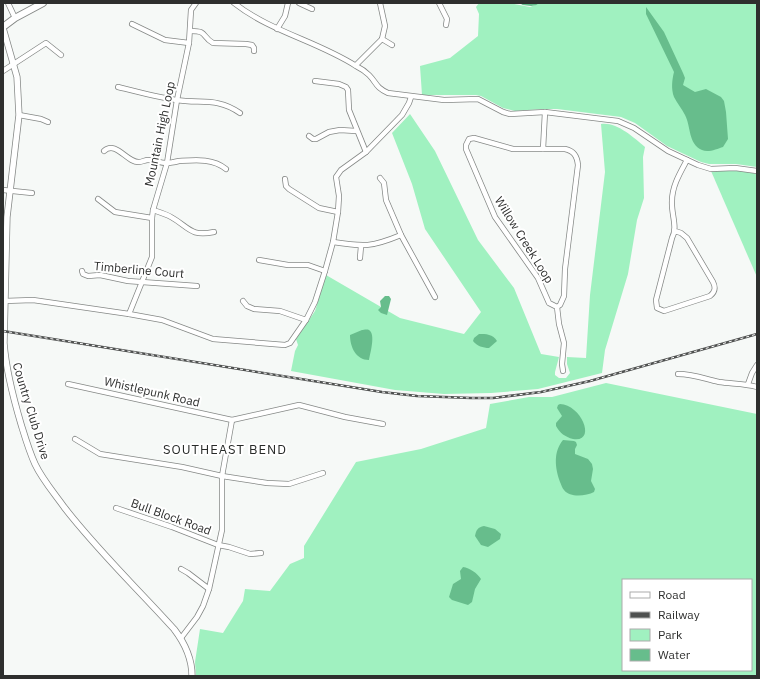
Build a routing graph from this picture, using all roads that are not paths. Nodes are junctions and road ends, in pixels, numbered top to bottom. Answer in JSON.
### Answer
{"nodes":[{"id":1,"x":8,"y":3,"type":"edge"},
{"id":2,"x":42,"y":3,"type":"edge"},
{"id":3,"x":196,"y":3,"type":"edge"},
{"id":4,"x":234,"y":3,"type":"edge"},
{"id":5,"x":288,"y":3,"type":"edge"},
{"id":6,"x":299,"y":3,"type":"edge"},
{"id":7,"x":380,"y":3,"type":"edge"},
{"id":8,"x":439,"y":3,"type":"edge"},
{"id":9,"x":312,"y":9,"type":"dead end"},
{"id":10,"x":15,"y":18,"type":"junction"},
{"id":11,"x":132,"y":24,"type":"dead end"},
{"id":12,"x":446,"y":25,"type":"dead end"},
{"id":13,"x":3,"y":27,"type":"edge"},
{"id":14,"x":277,"y":29,"type":"junction"},
{"id":15,"x":191,"y":31,"type":"junction"},
{"id":16,"x":382,"y":39,"type":"junction"},
{"id":17,"x":189,"y":43,"type":"junction"},
{"id":18,"x":392,"y":45,"type":"dead end"},
{"id":19,"x":254,"y":51,"type":"dead end"},
{"id":20,"x":61,"y":55,"type":"dead end"},
{"id":21,"x":14,"y":64,"type":"junction"},
{"id":22,"x":356,"y":65,"type":"junction"},
{"id":23,"x":3,"y":71,"type":"edge"},
{"id":24,"x":315,"y":81,"type":"dead end"},
{"id":25,"x":118,"y":87,"type":"dead end"},
{"id":26,"x":411,"y":97,"type":"junction"},
{"id":27,"x":178,"y":100,"type":"junction"},
{"id":28,"x":546,"y":112,"type":"junction"},
{"id":29,"x":240,"y":113,"type":"dead end"},
{"id":30,"x":19,"y":115,"type":"junction"},
{"id":31,"x":48,"y":122,"type":"dead end"},
{"id":32,"x":356,"y":131,"type":"junction"},
{"id":33,"x":308,"y":136,"type":"dead end"},
{"id":34,"x":543,"y":149,"type":"junction"},
{"id":35,"x":104,"y":151,"type":"dead end"},
{"id":36,"x":366,"y":152,"type":"junction"},
{"id":37,"x":687,"y":160,"type":"junction"},
{"id":38,"x":167,"y":163,"type":"junction"},
{"id":39,"x":226,"y":169,"type":"dead end"},
{"id":40,"x":757,"y":171,"type":"edge"},
{"id":41,"x":380,"y":178,"type":"dead end"},
{"id":42,"x":285,"y":179,"type":"dead end"},
{"id":43,"x":3,"y":190,"type":"edge"},
{"id":44,"x":10,"y":191,"type":"junction"},
{"id":45,"x":32,"y":193,"type":"dead end"},
{"id":46,"x":98,"y":199,"type":"dead end"},
{"id":47,"x":153,"y":210,"type":"junction"},
{"id":48,"x":338,"y":212,"type":"junction"},
{"id":49,"x":152,"y":218,"type":"junction"},
{"id":50,"x":675,"y":231,"type":"junction"},
{"id":51,"x":214,"y":232,"type":"dead end"},
{"id":52,"x":401,"y":235,"type":"junction"},
{"id":53,"x":354,"y":239,"type":"dead end"},
{"id":54,"x":333,"y":242,"type":"junction"},
{"id":55,"x":353,"y":245,"type":"junction"},
{"id":56,"x":361,"y":246,"type":"junction"},
{"id":57,"x":360,"y":258,"type":"dead end"},
{"id":58,"x":259,"y":260,"type":"dead end"},
{"id":59,"x":82,"y":271,"type":"dead end"},
{"id":60,"x":324,"y":271,"type":"junction"},
{"id":61,"x":143,"y":282,"type":"junction"},
{"id":62,"x":196,"y":286,"type":"dead end"},
{"id":63,"x":435,"y":297,"type":"dead end"},
{"id":64,"x":4,"y":301,"type":"junction"},
{"id":65,"x":243,"y":301,"type":"dead end"},
{"id":66,"x":557,"y":307,"type":"junction"},
{"id":67,"x":129,"y":314,"type":"junction"},
{"id":68,"x":306,"y":320,"type":"junction"},
{"id":69,"x":757,"y":365,"type":"edge"},
{"id":70,"x":563,"y":371,"type":"dead end"},
{"id":71,"x":678,"y":374,"type":"dead end"},
{"id":72,"x":68,"y":384,"type":"dead end"},
{"id":73,"x":748,"y":384,"type":"junction"},
{"id":74,"x":757,"y":387,"type":"edge"},
{"id":75,"x":232,"y":420,"type":"junction"},
{"id":76,"x":383,"y":424,"type":"dead end"},
{"id":77,"x":75,"y":439,"type":"dead end"},
{"id":78,"x":323,"y":473,"type":"dead end"},
{"id":79,"x":222,"y":476,"type":"junction"},
{"id":80,"x":116,"y":508,"type":"dead end"},
{"id":81,"x":218,"y":545,"type":"junction"},
{"id":82,"x":261,"y":553,"type":"dead end"},
{"id":83,"x":181,"y":569,"type":"dead end"},
{"id":84,"x":209,"y":589,"type":"junction"},
{"id":85,"x":181,"y":638,"type":"junction"},
{"id":86,"x":192,"y":676,"type":"edge"}],
"edges":[{"from":1,"to":10,"type":"street"},
{"from":2,"to":10,"type":"main road"},
{"from":3,"to":15,"type":"street","name":"Mountain High Loop"},
{"from":4,"to":14,"type":"street"},
{"from":5,"to":14,"type":"street"},
{"from":6,"to":9,"type":"street"},
{"from":7,"to":16,"type":"street"},
{"from":8,"to":12,"type":"street"},
{"from":10,"to":13,"type":"main road"},
{"from":11,"to":17,"type":"street"},
{"from":13,"to":21,"type":"street","name":"Country Club Drive"},
{"from":14,"to":22,"type":"street"},
{"from":15,"to":17,"type":"street","name":"Mountain High Loop"},
{"from":15,"to":19,"type":"street"},
{"from":16,"to":18,"type":"street"},
{"from":16,"to":22,"type":"street"},
{"from":17,"to":27,"type":"street","name":"Mountain High Loop"},
{"from":20,"to":21,"type":"street"},
{"from":21,"to":23,"type":"street"},
{"from":21,"to":30,"type":"street","name":"Country Club Drive"},
{"from":22,"to":26,"type":"street"},
{"from":24,"to":32,"type":"street"},
{"from":25,"to":27,"type":"street"},
{"from":26,"to":28,"type":"street"},
{"from":26,"to":36,"type":"street"},
{"from":27,"to":29,"type":"street"},
{"from":27,"to":38,"type":"street","name":"Mountain High Loop"},
{"from":28,"to":34,"type":"street"},
{"from":28,"to":37,"type":"street"},
{"from":30,"to":31,"type":"street"},
{"from":30,"to":44,"type":"street","name":"Country Club Drive"},
{"from":32,"to":33,"type":"street"},
{"from":32,"to":36,"type":"street"},
{"from":34,"to":66,"type":"street","name":"Willow Creek Loop"},
{"from":34,"to":66,"type":"street","name":"Willow Creek Loop"},
{"from":35,"to":38,"type":"street"},
{"from":36,"to":48,"type":"street"},
{"from":37,"to":40,"type":"street"},
{"from":37,"to":50,"type":"street"},
{"from":38,"to":39,"type":"street"},
{"from":38,"to":47,"type":"street","name":"Mountain High Loop"},
{"from":41,"to":52,"type":"street"},
{"from":42,"to":48,"type":"street"},
{"from":43,"to":44,"type":"street"},
{"from":44,"to":45,"type":"street"},
{"from":44,"to":64,"type":"street","name":"Country Club Drive"},
{"from":46,"to":49,"type":"street"},
{"from":47,"to":49,"type":"street","name":"Mountain High Loop"},
{"from":47,"to":51,"type":"street"},
{"from":48,"to":54,"type":"street"},
{"from":49,"to":61,"type":"street","name":"Mountain High Loop"},
{"from":50,"to":50,"type":"street"},
{"from":52,"to":56,"type":"street"},
{"from":52,"to":63,"type":"street"},
{"from":53,"to":55,"type":"street"},
{"from":54,"to":55,"type":"street"},
{"from":54,"to":60,"type":"street"},
{"from":55,"to":56,"type":"street"},
{"from":56,"to":57,"type":"street"},
{"from":58,"to":60,"type":"street"},
{"from":59,"to":61,"type":"street","name":"Timberline Court"},
{"from":60,"to":68,"type":"street"},
{"from":61,"to":62,"type":"street","name":"Timberline Court"},
{"from":61,"to":67,"type":"street","name":"Mountain High Loop"},
{"from":64,"to":67,"type":"street"},
{"from":64,"to":85,"type":"street","name":"Country Club Drive"},
{"from":65,"to":68,"type":"street"},
{"from":66,"to":70,"type":"street"},
{"from":67,"to":68,"type":"street"},
{"from":69,"to":73,"type":"street"},
{"from":71,"to":73,"type":"street"},
{"from":72,"to":75,"type":"street","name":"Whistlepunk Road"},
{"from":73,"to":74,"type":"street"},
{"from":75,"to":76,"type":"street"},
{"from":75,"to":79,"type":"street"},
{"from":77,"to":79,"type":"street"},
{"from":78,"to":79,"type":"street"},
{"from":79,"to":81,"type":"street"},
{"from":80,"to":81,"type":"street","name":"Bull Block Road"},
{"from":81,"to":82,"type":"street","name":"Bull Block Road"},
{"from":81,"to":84,"type":"street"},
{"from":83,"to":84,"type":"street"},
{"from":84,"to":85,"type":"street"},
{"from":85,"to":86,"type":"street","name":"Country Club Drive"}]}
